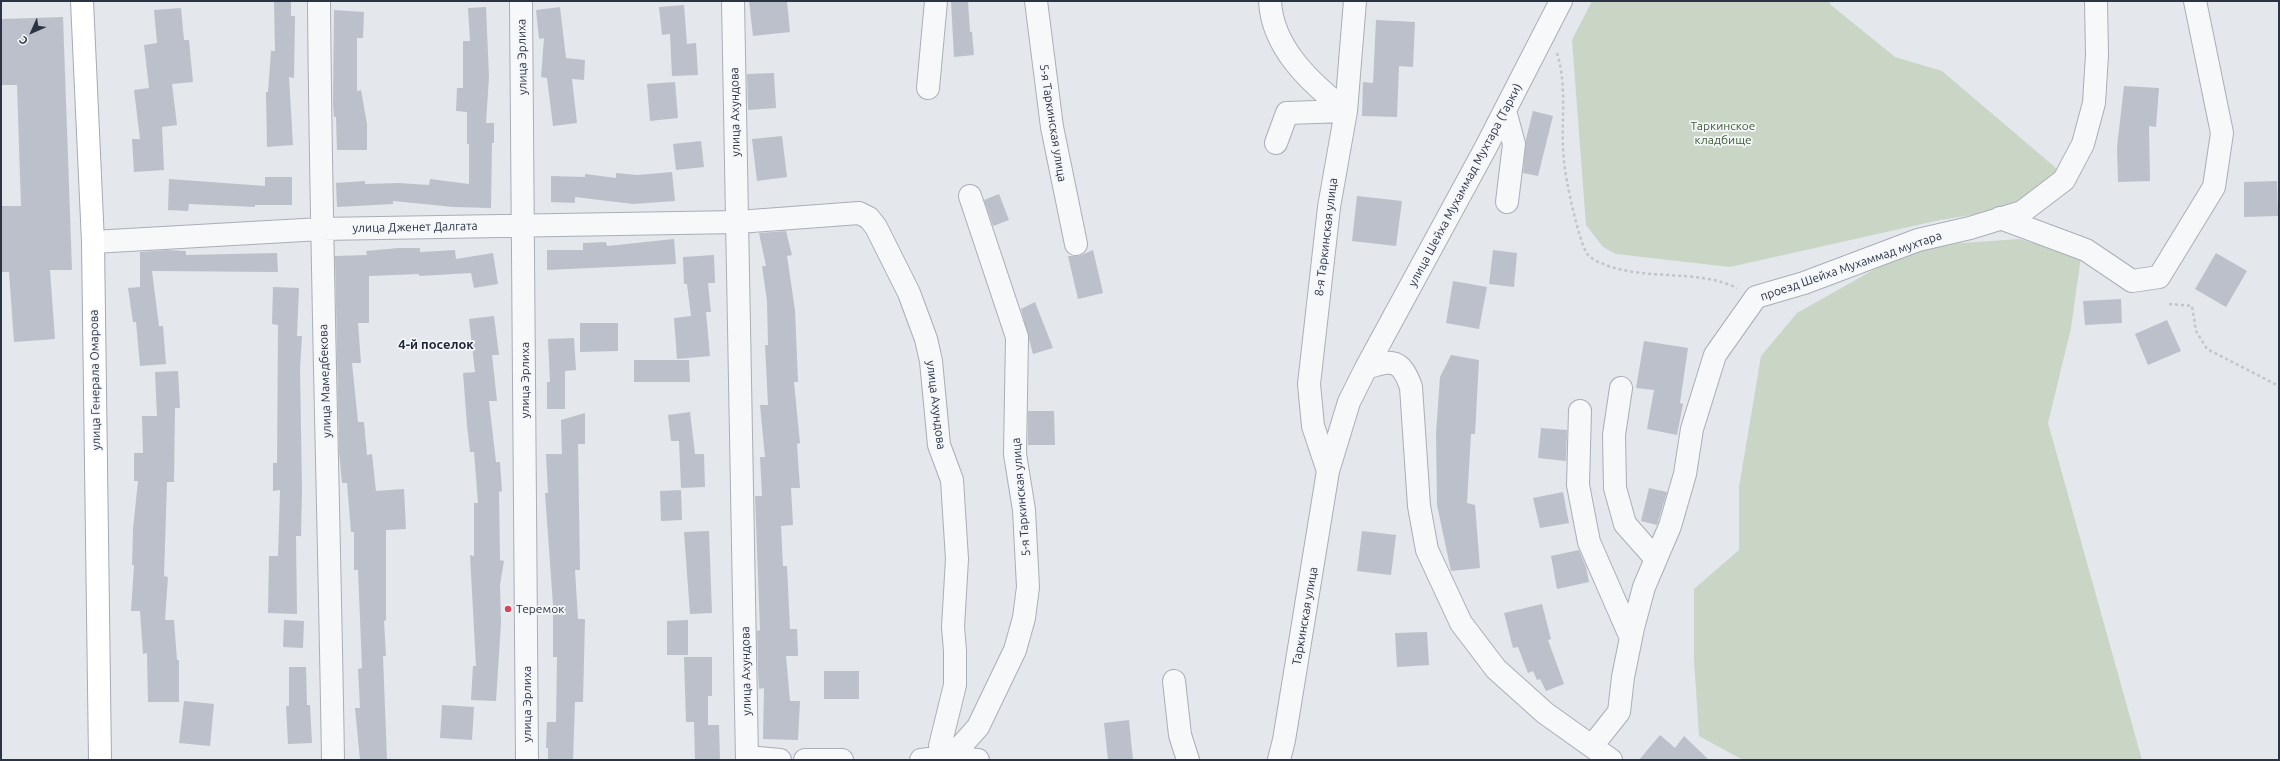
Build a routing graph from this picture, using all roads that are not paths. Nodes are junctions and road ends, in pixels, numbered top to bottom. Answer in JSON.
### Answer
{"nodes":[{"id":1,"x":84,"y":1,"type":"edge"},
{"id":2,"x":319,"y":1,"type":"edge"},
{"id":3,"x":521,"y":1,"type":"edge"},
{"id":4,"x":733,"y":1,"type":"edge"},
{"id":5,"x":936,"y":1,"type":"edge"},
{"id":6,"x":1036,"y":1,"type":"edge"},
{"id":7,"x":1270,"y":1,"type":"edge"},
{"id":8,"x":1355,"y":1,"type":"edge"},
{"id":9,"x":1561,"y":1,"type":"edge"},
{"id":10,"x":2096,"y":1,"type":"edge"},
{"id":11,"x":2195,"y":1,"type":"edge"},
{"id":12,"x":928,"y":88,"type":"dead end"},
{"id":13,"x":1346,"y":111,"type":"junction"},
{"id":14,"x":1504,"y":111,"type":"junction"},
{"id":15,"x":1276,"y":143,"type":"dead end"},
{"id":16,"x":970,"y":196,"type":"dead end"},
{"id":17,"x":1507,"y":202,"type":"dead end"},
{"id":18,"x":2000,"y":218,"type":"junction"},
{"id":19,"x":738,"y":222,"type":"junction"},
{"id":20,"x":524,"y":225,"type":"junction"},
{"id":21,"x":321,"y":229,"type":"junction"},
{"id":22,"x":94,"y":242,"type":"junction"},
{"id":23,"x":1076,"y":244,"type":"dead end"},
{"id":24,"x":1366,"y":368,"type":"junction"},
{"id":25,"x":1621,"y":388,"type":"dead end"},
{"id":26,"x":1580,"y":411,"type":"dead end"},
{"id":27,"x":1328,"y":472,"type":"junction"},
{"id":28,"x":1656,"y":558,"type":"junction"},
{"id":29,"x":1631,"y":638,"type":"junction"},
{"id":30,"x":1174,"y":682,"type":"dead end"},
{"id":31,"x":1592,"y":746,"type":"junction"},
{"id":32,"x":945,"y":757,"type":"junction"},
{"id":33,"x":747,"y":759,"type":"edge"},
{"id":34,"x":101,"y":760,"type":"edge"},
{"id":35,"x":333,"y":760,"type":"edge"},
{"id":36,"x":527,"y":760,"type":"edge"},
{"id":37,"x":780,"y":760,"type":"edge"},
{"id":38,"x":805,"y":760,"type":"edge"},
{"id":39,"x":842,"y":760,"type":"edge"},
{"id":40,"x":922,"y":760,"type":"edge"},
{"id":41,"x":978,"y":760,"type":"edge"},
{"id":42,"x":1188,"y":760,"type":"edge"},
{"id":43,"x":1279,"y":760,"type":"edge"},
{"id":44,"x":1611,"y":760,"type":"edge"}],
"edges":[{"from":1,"to":22,"type":"main road","name":"улица Генерала Омарова"},
{"from":2,"to":21,"type":"street","name":"улица Мамедбекова"},
{"from":3,"to":20,"type":"street","name":"улица Эрлиха"},
{"from":4,"to":19,"type":"street","name":"улица Ахундова"},
{"from":5,"to":12,"type":"street"},
{"from":6,"to":23,"type":"street","name":"5-я Таркинская улица"},
{"from":7,"to":13,"type":"street"},
{"from":8,"to":13,"type":"street","name":"8-я Таркинская улица"},
{"from":9,"to":14,"type":"street","name":"улица Шейха Мухаммад Мухтара (Тарки)"},
{"from":10,"to":18,"type":"street","name":"проезд Шейха Мухаммад мухтара"},
{"from":11,"to":18,"type":"street"},
{"from":13,"to":15,"type":"street"},
{"from":13,"to":27,"type":"street","name":"8-я Таркинская улица"},
{"from":14,"to":17,"type":"street"},
{"from":14,"to":24,"type":"street","name":"улица Шейха Мухаммад Мухтара (Тарки)"},
{"from":16,"to":32,"type":"street","name":"5-я Таркинская улица"},
{"from":18,"to":28,"type":"street","name":"проезд Шейха Мухаммад мухтара"},
{"from":19,"to":20,"type":"street","name":"улица Дженет Далгата"},
{"from":19,"to":32,"type":"street","name":"улица Ахундова"},
{"from":19,"to":33,"type":"street","name":"улица Ахундова"},
{"from":20,"to":21,"type":"street","name":"улица Дженет Далгата"},
{"from":20,"to":36,"type":"street","name":"улица Эрлиха"},
{"from":21,"to":22,"type":"street","name":"улица Дженет Далгата"},
{"from":21,"to":35,"type":"street","name":"улица Мамедбекова"},
{"from":22,"to":34,"type":"main road","name":"улица Генерала Омарова"},
{"from":24,"to":27,"type":"street","name":"улица Шейха Мухаммад Мухтара (Тарки)"},
{"from":24,"to":31,"type":"street"},
{"from":25,"to":28,"type":"street"},
{"from":26,"to":29,"type":"street"},
{"from":27,"to":43,"type":"street","name":"Таркинская улица"},
{"from":28,"to":29,"type":"street","name":"проезд Шейха Мухаммад мухтара"},
{"from":29,"to":31,"type":"street","name":"проезд Шейха Мухаммад мухтара"},
{"from":30,"to":42,"type":"street"},
{"from":31,"to":44,"type":"street"},
{"from":32,"to":40,"type":"street","name":"5-я Таркинская улица"},
{"from":32,"to":41,"type":"street","name":"5-я Таркинская улица"},
{"from":33,"to":37,"type":"street"},
{"from":38,"to":39,"type":"street"}]}
